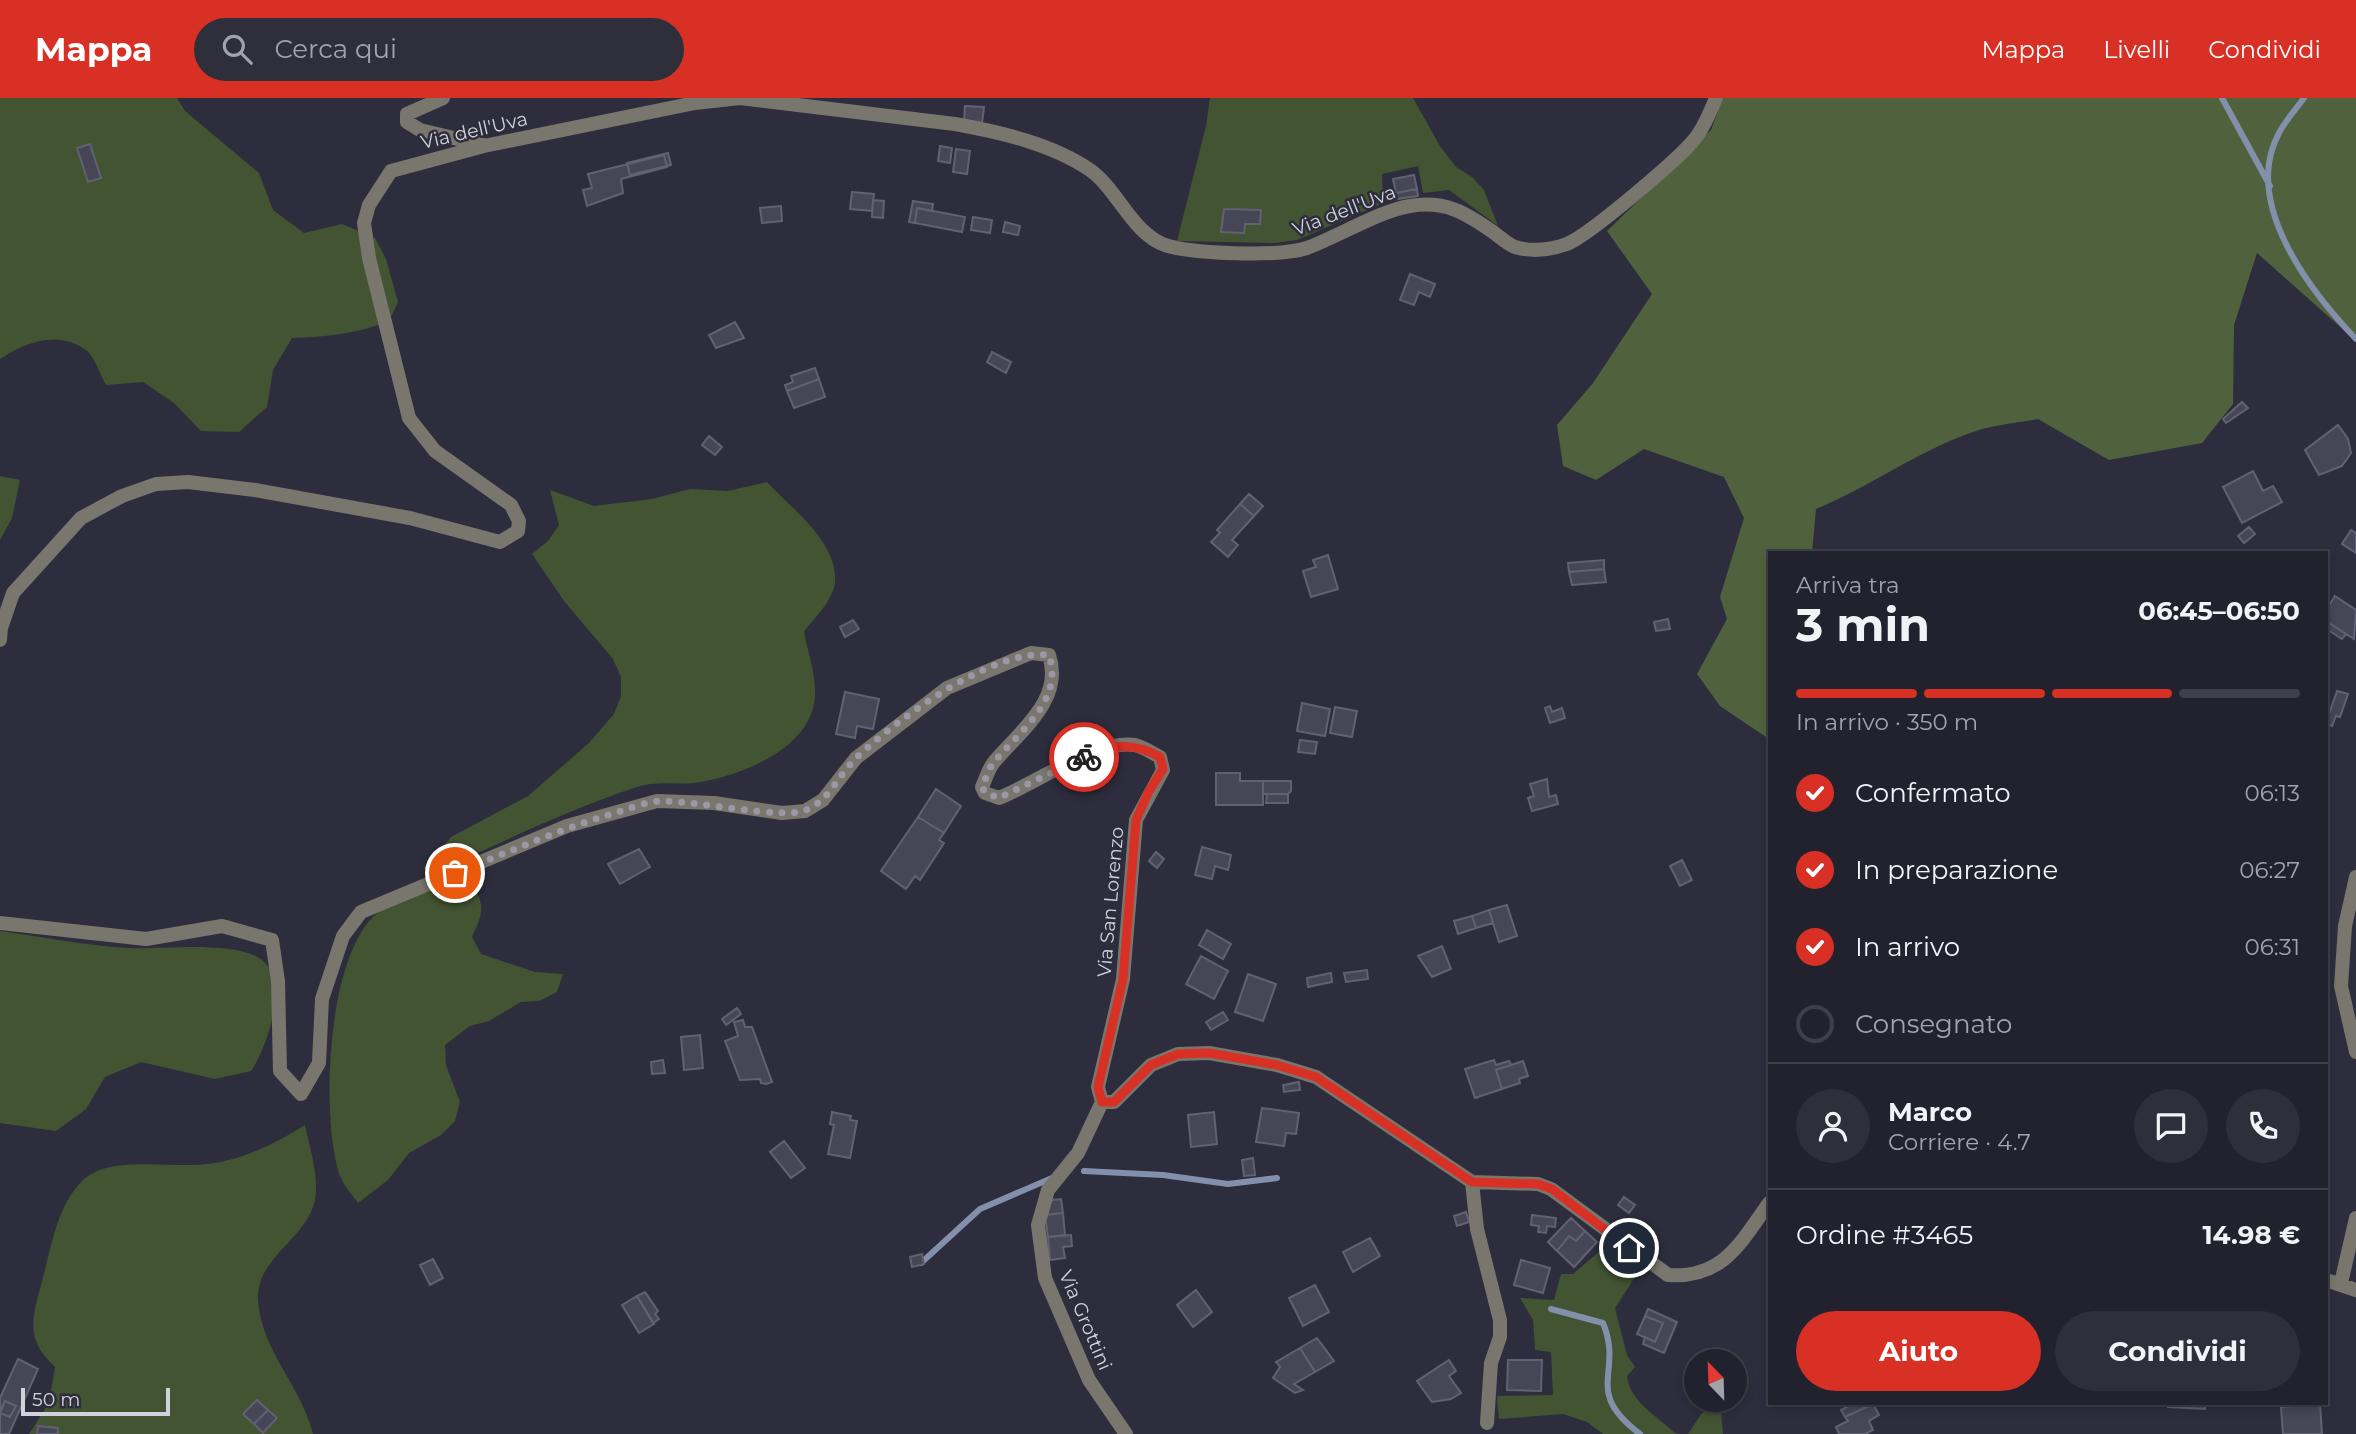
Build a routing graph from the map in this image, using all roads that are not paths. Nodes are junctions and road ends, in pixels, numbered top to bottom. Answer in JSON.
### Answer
{"nodes":[{"id":1,"x":443,"y":98,"type":"edge"},
{"id":2,"x":1716,"y":98,"type":"edge"},
{"id":3,"x":484,"y":146,"type":"junction"},
{"id":4,"x":0,"y":640,"type":"edge"},
{"id":5,"x":2356,"y":877,"type":"edge"},
{"id":6,"x":0,"y":923,"type":"edge"},
{"id":7,"x":2356,"y":1052,"type":"edge"},
{"id":8,"x":1102,"y":1102,"type":"junction"},
{"id":9,"x":1472,"y":1182,"type":"junction"},
{"id":10,"x":1768,"y":1204,"type":"edge"},
{"id":11,"x":2356,"y":1218,"type":"edge"},
{"id":12,"x":2328,"y":1280,"type":"edge"},
{"id":13,"x":2341,"y":1283,"type":"junction"},
{"id":14,"x":2356,"y":1290,"type":"edge"},
{"id":15,"x":1487,"y":1423,"type":"dead end"},
{"id":16,"x":1126,"y":1434,"type":"edge"}],
"edges":[{"from":1,"to":3,"type":"street"},
{"from":2,"to":3,"type":"street","name":"Via dell'Uva"},
{"from":3,"to":4,"type":"street","name":"Via dell'Uva"},
{"from":5,"to":7,"type":"street"},
{"from":6,"to":8,"type":"street","name":"Via San Lorenzo"},
{"from":8,"to":9,"type":"street"},
{"from":8,"to":16,"type":"street","name":"Via Grottini"},
{"from":9,"to":10,"type":"street"},
{"from":9,"to":15,"type":"street"},
{"from":11,"to":13,"type":"street"},
{"from":12,"to":13,"type":"street"},
{"from":13,"to":14,"type":"street"}]}
